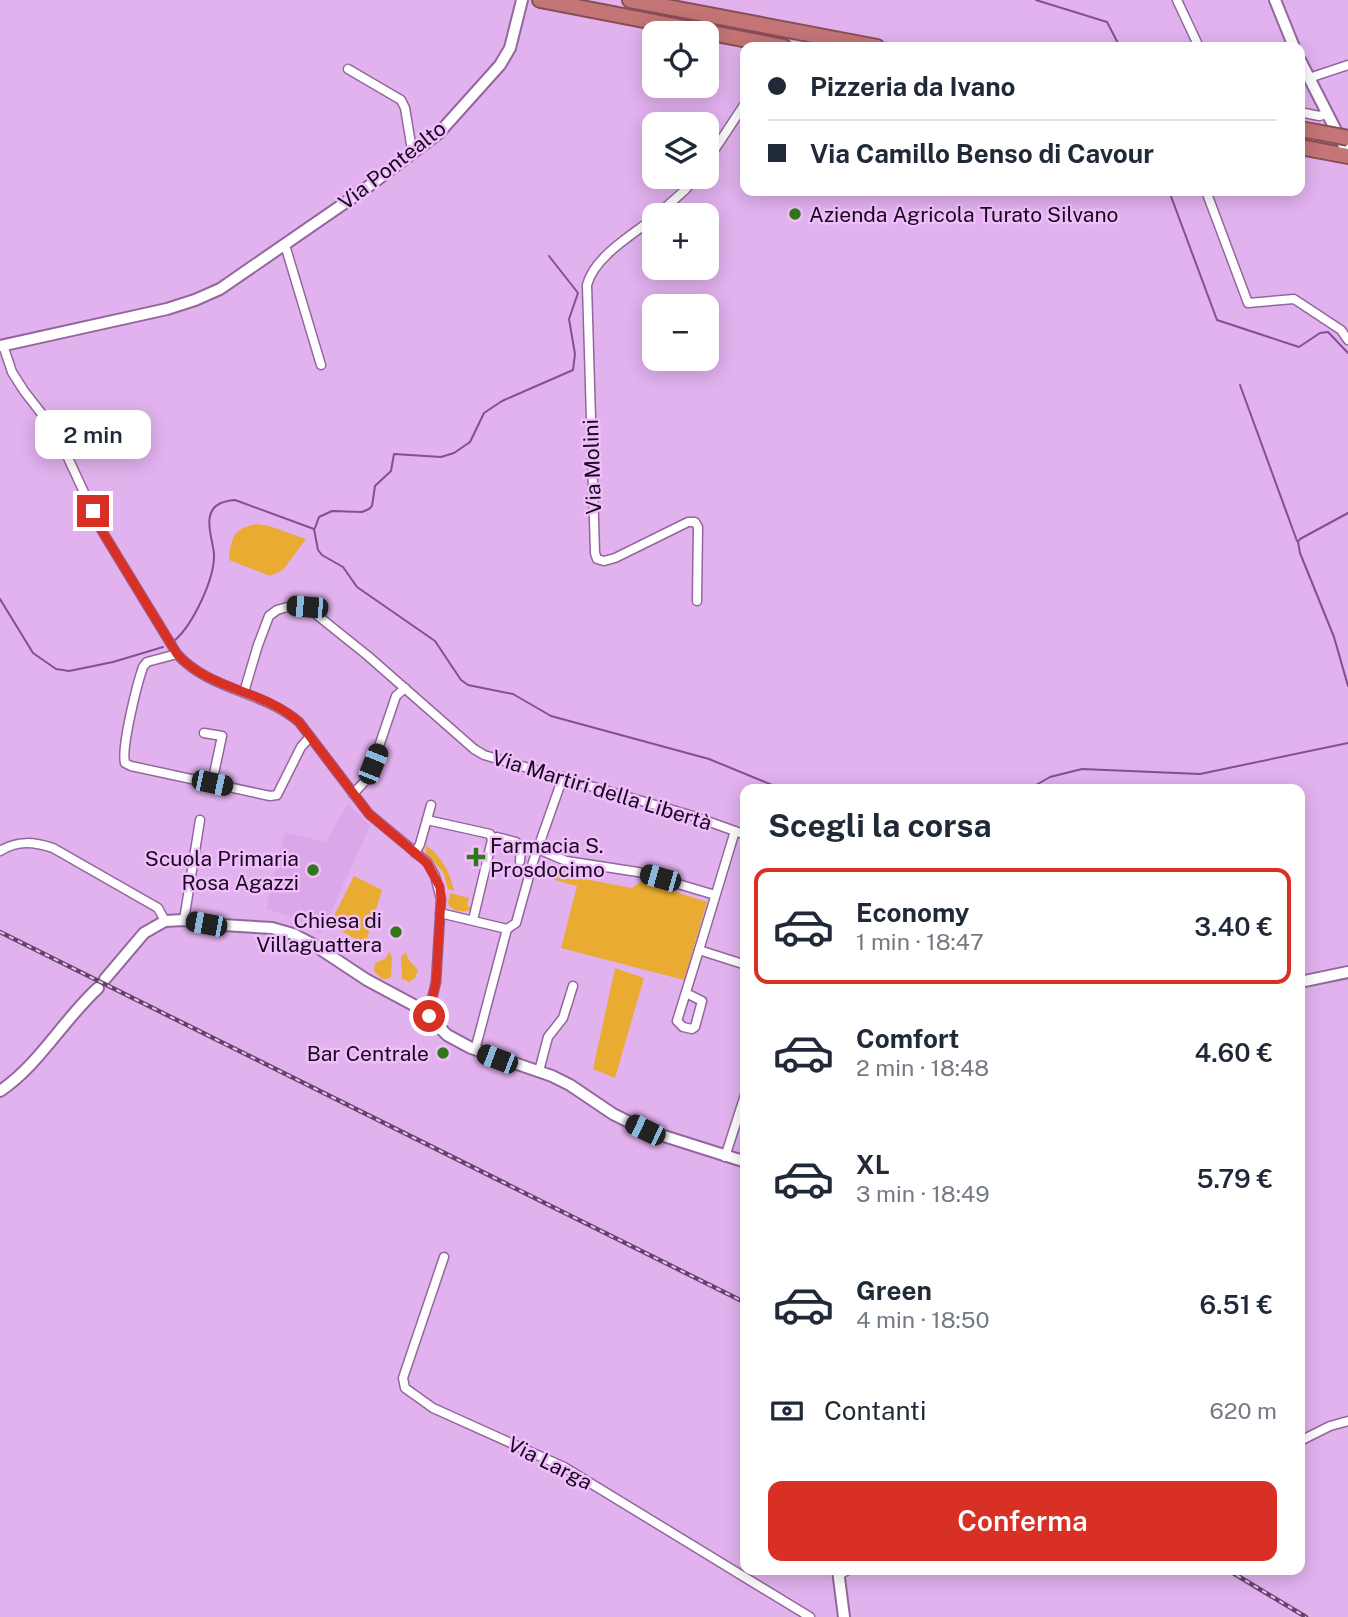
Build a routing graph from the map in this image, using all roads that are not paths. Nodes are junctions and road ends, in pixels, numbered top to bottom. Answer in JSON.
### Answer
{"nodes":[{"id":1,"x":522,"y":0,"type":"edge"},
{"id":2,"x":540,"y":0,"type":"edge"},
{"id":3,"x":631,"y":0,"type":"edge"},
{"id":4,"x":1177,"y":0,"type":"edge"},
{"id":5,"x":1275,"y":0,"type":"edge"},
{"id":6,"x":758,"y":42,"type":"edge"},
{"id":7,"x":851,"y":42,"type":"edge"},
{"id":8,"x":1197,"y":42,"type":"edge"},
{"id":9,"x":1292,"y":42,"type":"edge"},
{"id":10,"x":1348,"y":65,"type":"edge"},
{"id":11,"x":348,"y":69,"type":"dead end"},
{"id":12,"x":1305,"y":70,"type":"edge"},
{"id":13,"x":1309,"y":78,"type":"junction"},
{"id":14,"x":740,"y":111,"type":"edge"},
{"id":15,"x":1305,"y":113,"type":"edge"},
{"id":16,"x":1327,"y":114,"type":"junction"},
{"id":17,"x":1305,"y":130,"type":"edge"},
{"id":18,"x":719,"y":143,"type":"edge"},
{"id":19,"x":1305,"y":148,"type":"edge"},
{"id":20,"x":1347,"y":148,"type":"edge"},
{"id":21,"x":415,"y":152,"type":"junction"},
{"id":22,"x":686,"y":189,"type":"edge"},
{"id":23,"x":1208,"y":196,"type":"edge"},
{"id":24,"x":670,"y":203,"type":"edge"},
{"id":25,"x":642,"y":227,"type":"edge"},
{"id":26,"x":285,"y":245,"type":"junction"},
{"id":27,"x":1344,"y":328,"type":"edge"},
{"id":28,"x":1348,"y":340,"type":"edge"},
{"id":29,"x":2,"y":345,"type":"edge"},
{"id":30,"x":321,"y":365,"type":"dead end"},
{"id":31,"x":696,"y":601,"type":"dead end"},
{"id":32,"x":177,"y":654,"type":"junction"},
{"id":33,"x":405,"y":688,"type":"junction"},
{"id":34,"x":244,"y":692,"type":"junction"},
{"id":35,"x":204,"y":733,"type":"dead end"},
{"id":36,"x":309,"y":738,"type":"junction"},
{"id":37,"x":563,"y":777,"type":"junction"},
{"id":38,"x":212,"y":783,"type":"junction"},
{"id":39,"x":353,"y":794,"type":"junction"},
{"id":40,"x":431,"y":805,"type":"dead end"},
{"id":41,"x":200,"y":820,"type":"dead end"},
{"id":42,"x":427,"y":820,"type":"junction"},
{"id":43,"x":735,"y":831,"type":"junction"},
{"id":44,"x":740,"y":833,"type":"edge"},
{"id":45,"x":492,"y":840,"type":"junction"},
{"id":46,"x":538,"y":849,"type":"junction"},
{"id":47,"x":0,"y":851,"type":"edge"},
{"id":48,"x":415,"y":853,"type":"junction"},
{"id":49,"x":520,"y":861,"type":"dead end"},
{"id":50,"x":715,"y":895,"type":"junction"},
{"id":51,"x":440,"y":913,"type":"junction"},
{"id":52,"x":184,"y":920,"type":"junction"},
{"id":53,"x":473,"y":920,"type":"junction"},
{"id":54,"x":165,"y":921,"type":"junction"},
{"id":55,"x":507,"y":929,"type":"junction"},
{"id":56,"x":699,"y":950,"type":"junction"},
{"id":57,"x":740,"y":963,"type":"edge"},
{"id":58,"x":1348,"y":972,"type":"edge"},
{"id":59,"x":1305,"y":981,"type":"edge"},
{"id":60,"x":573,"y":986,"type":"dead end"},
{"id":61,"x":686,"y":993,"type":"dead end"},
{"id":62,"x":423,"y":1010,"type":"junction"},
{"id":63,"x":475,"y":1050,"type":"junction"},
{"id":64,"x":539,"y":1071,"type":"junction"},
{"id":65,"x":0,"y":1091,"type":"edge"},
{"id":66,"x":740,"y":1111,"type":"edge"},
{"id":67,"x":725,"y":1157,"type":"junction"},
{"id":68,"x":740,"y":1161,"type":"edge"},
{"id":69,"x":444,"y":1256,"type":"dead end"},
{"id":70,"x":1348,"y":1421,"type":"edge"},
{"id":71,"x":1305,"y":1438,"type":"edge"},
{"id":72,"x":740,"y":1574,"type":"edge"},
{"id":73,"x":741,"y":1575,"type":"edge"},
{"id":74,"x":842,"y":1575,"type":"edge"},
{"id":75,"x":810,"y":1617,"type":"edge"},
{"id":76,"x":844,"y":1617,"type":"edge"}],
"edges":[{"from":1,"to":21,"type":"street","name":"Via Pontealto"},
{"from":2,"to":6,"type":"highway"},
{"from":3,"to":7,"type":"highway"},
{"from":4,"to":8,"type":"street"},
{"from":5,"to":9,"type":"street"},
{"from":10,"to":13,"type":"street"},
{"from":11,"to":21,"type":"street"},
{"from":12,"to":13,"type":"street"},
{"from":13,"to":16,"type":"street"},
{"from":14,"to":18,"type":"street"},
{"from":15,"to":16,"type":"street"},
{"from":16,"to":20,"type":"street"},
{"from":17,"to":20,"type":"highway","bridge":true},
{"from":19,"to":20,"type":"highway"},
{"from":21,"to":26,"type":"street","name":"Via Pontealto"},
{"from":22,"to":24,"type":"street","name":"Via Molini"},
{"from":23,"to":27,"type":"street"},
{"from":25,"to":31,"type":"street","name":"Via Molini"},
{"from":26,"to":29,"type":"street","name":"Via Pontealto"},
{"from":26,"to":30,"type":"street"},
{"from":27,"to":28,"type":"street"},
{"from":29,"to":32,"type":"street"},
{"from":32,"to":34,"type":"street"},
{"from":32,"to":38,"type":"street"},
{"from":33,"to":34,"type":"street","name":"Via Martiri della Libertà"},
{"from":33,"to":37,"type":"street","name":"Via Martiri della Libertà"},
{"from":33,"to":39,"type":"street"},
{"from":34,"to":36,"type":"street"},
{"from":35,"to":38,"type":"street"},
{"from":36,"to":38,"type":"street"},
{"from":36,"to":39,"type":"street"},
{"from":37,"to":43,"type":"street","name":"Via Martiri della Libertà"},
{"from":37,"to":46,"type":"street"},
{"from":39,"to":48,"type":"street"},
{"from":40,"to":42,"type":"street"},
{"from":41,"to":52,"type":"street"},
{"from":42,"to":45,"type":"street"},
{"from":42,"to":48,"type":"street"},
{"from":43,"to":44,"type":"street","name":"Via Martiri della Libertà"},
{"from":43,"to":50,"type":"street"},
{"from":45,"to":49,"type":"street"},
{"from":45,"to":53,"type":"street"},
{"from":46,"to":50,"type":"street"},
{"from":46,"to":55,"type":"street"},
{"from":47,"to":54,"type":"street"},
{"from":48,"to":51,"type":"street"},
{"from":50,"to":56,"type":"street"},
{"from":51,"to":53,"type":"street"},
{"from":51,"to":62,"type":"street"},
{"from":52,"to":54,"type":"street"},
{"from":52,"to":62,"type":"street"},
{"from":53,"to":55,"type":"street"},
{"from":54,"to":65,"type":"street"},
{"from":55,"to":63,"type":"street"},
{"from":56,"to":57,"type":"street"},
{"from":56,"to":61,"type":"street"},
{"from":58,"to":59,"type":"street"},
{"from":60,"to":64,"type":"street"},
{"from":62,"to":63,"type":"street"},
{"from":63,"to":64,"type":"street"},
{"from":64,"to":67,"type":"street"},
{"from":66,"to":67,"type":"street"},
{"from":67,"to":68,"type":"street"},
{"from":69,"to":72,"type":"street","name":"Via Larga"},
{"from":70,"to":71,"type":"street"},
{"from":73,"to":75,"type":"street","name":"Via Larga"},
{"from":74,"to":76,"type":"street"}]}
